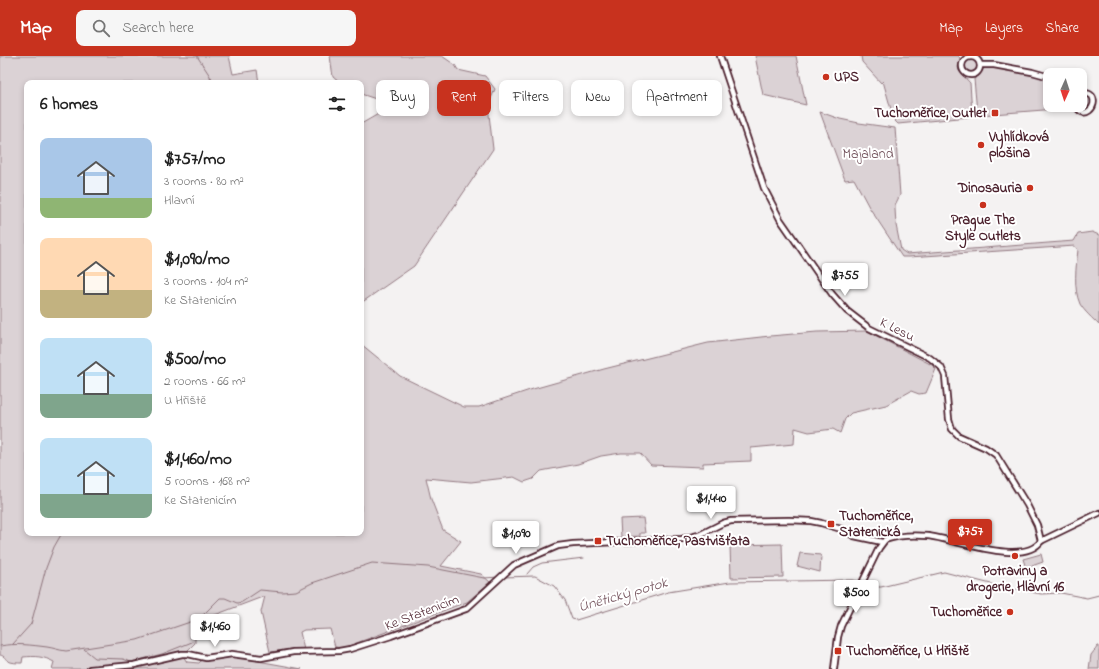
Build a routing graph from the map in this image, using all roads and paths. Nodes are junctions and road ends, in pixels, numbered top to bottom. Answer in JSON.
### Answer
{"nodes":[{"id":1,"x":720,"y":56,"type":"edge"},
{"id":2,"x":964,"y":57,"type":"edge"},
{"id":3,"x":980,"y":65,"type":"junction"},
{"id":4,"x":1043,"y":75,"type":"edge"},
{"id":5,"x":1087,"y":93,"type":"edge"},
{"id":6,"x":1082,"y":112,"type":"edge"},
{"id":7,"x":1099,"y":513,"type":"edge"},
{"id":8,"x":1041,"y":541,"type":"junction"},
{"id":9,"x":882,"y":542,"type":"junction"},
{"id":10,"x":90,"y":669,"type":"edge"},
{"id":11,"x":834,"y":669,"type":"edge"}],
"edges":[{"from":1,"to":8,"type":"street","name":"K Lesu"},
{"from":2,"to":3,"type":"street"},
{"from":2,"to":3,"type":"street"},
{"from":3,"to":4,"type":"street"},
{"from":5,"to":6,"type":"street"},
{"from":7,"to":8,"type":"street"},
{"from":8,"to":9,"type":"street"},
{"from":9,"to":10,"type":"street","name":"Ke Statenicím"},
{"from":9,"to":11,"type":"street"}]}
